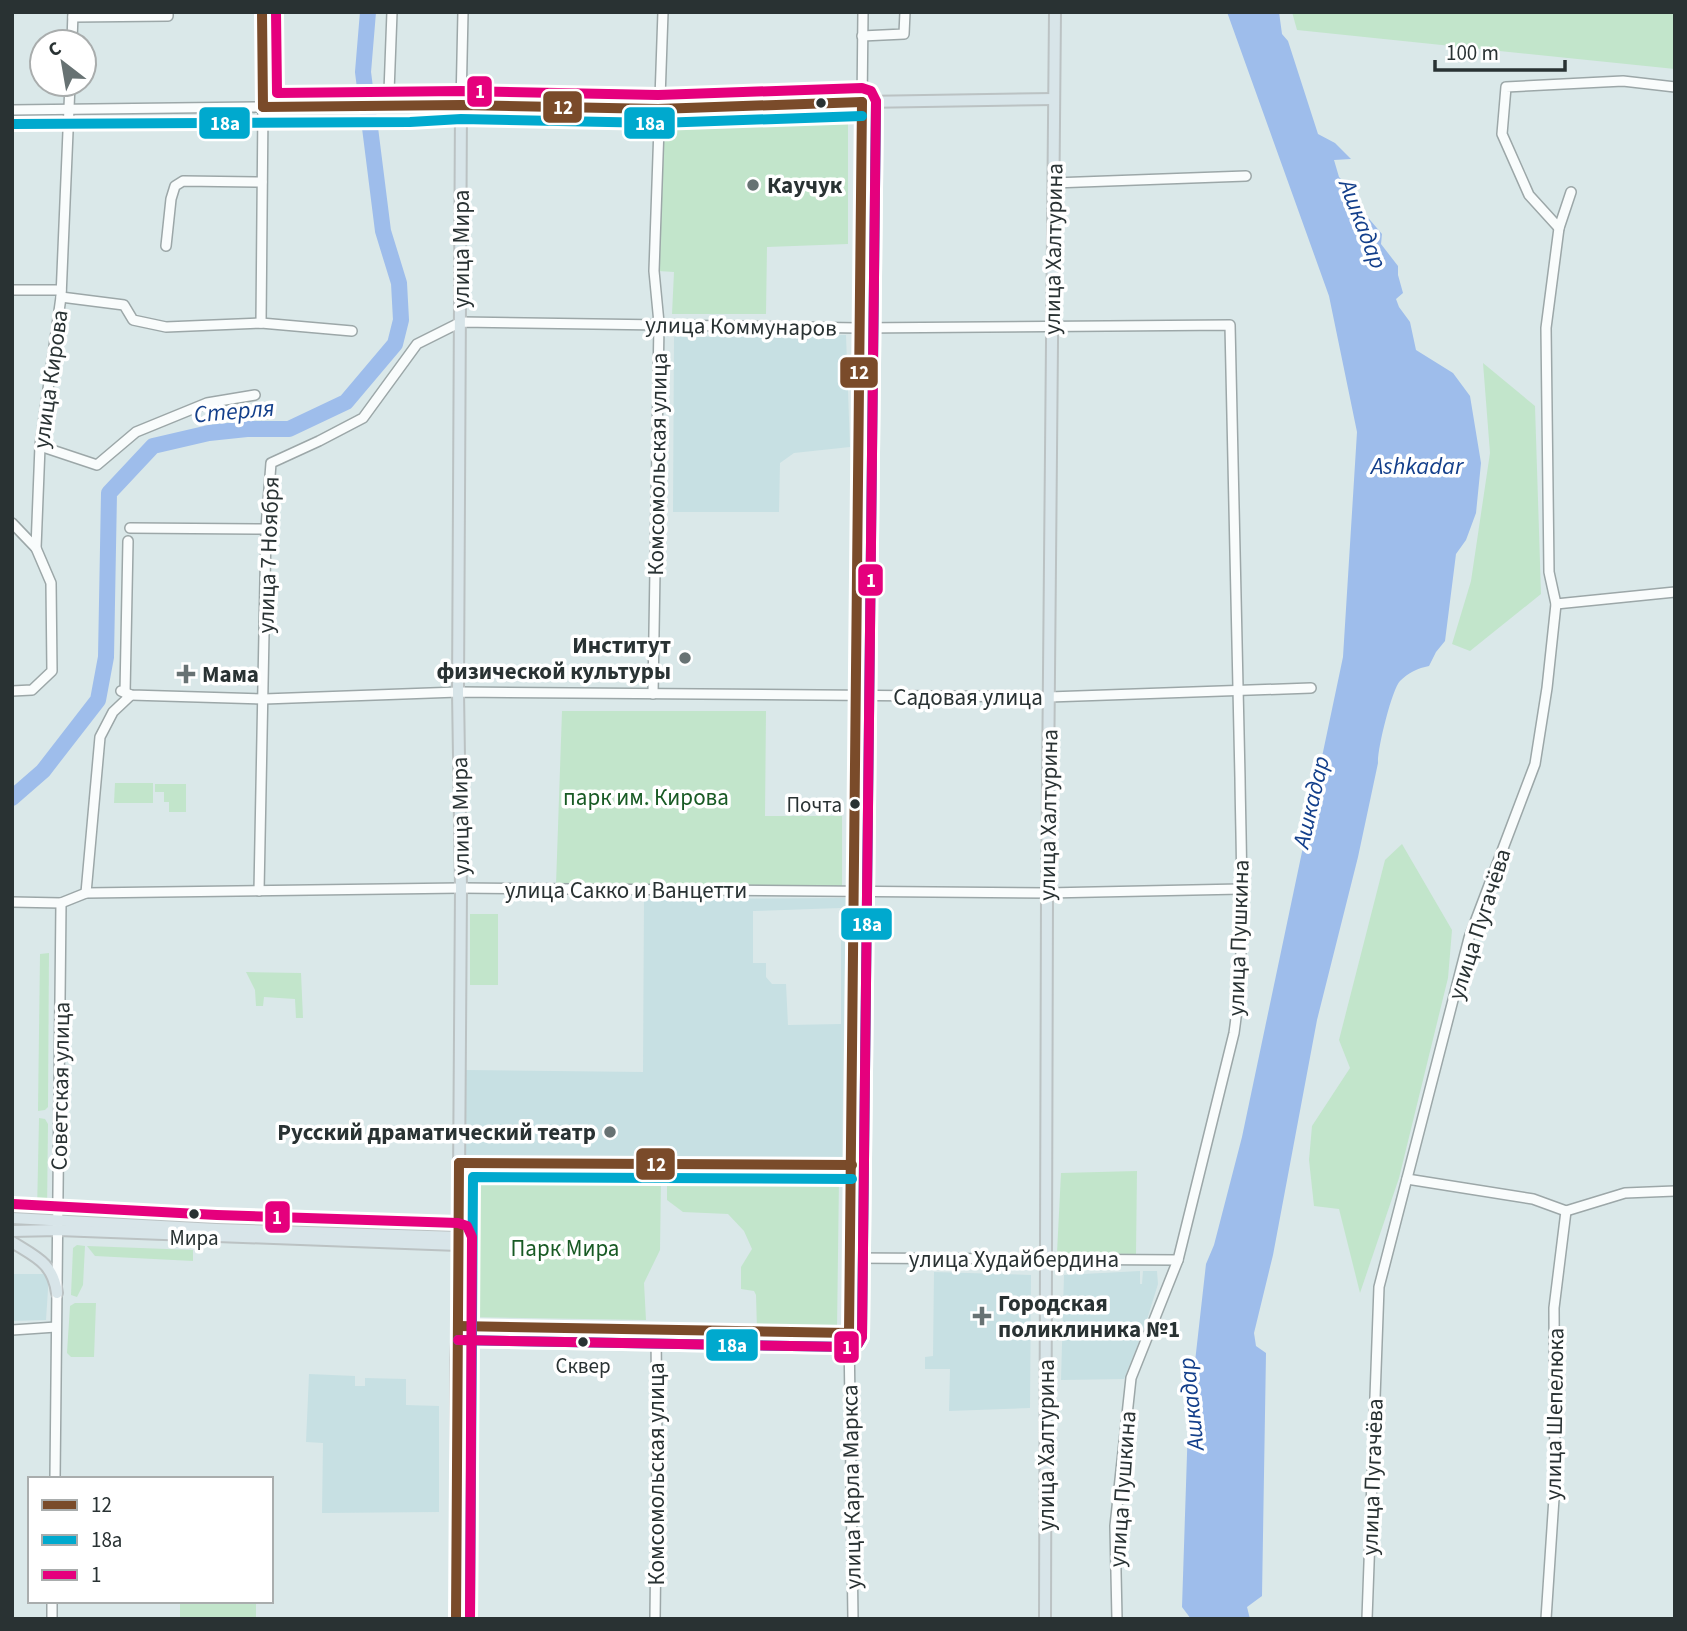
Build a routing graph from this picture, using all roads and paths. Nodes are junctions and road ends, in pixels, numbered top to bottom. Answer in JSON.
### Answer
{"nodes":[{"id":1,"x":168,"y":12,"type":"edge"},
{"id":2,"x":262,"y":12,"type":"edge"},
{"id":3,"x":392,"y":12,"type":"edge"},
{"id":4,"x":463,"y":12,"type":"edge"},
{"id":5,"x":663,"y":12,"type":"edge"},
{"id":6,"x":863,"y":12,"type":"edge"},
{"id":7,"x":905,"y":12,"type":"edge"},
{"id":8,"x":1055,"y":12,"type":"edge"},
{"id":9,"x":73,"y":15,"type":"edge"},
{"id":10,"x":862,"y":36,"type":"junction"},
{"id":11,"x":1675,"y":87,"type":"edge"},
{"id":12,"x":389,"y":92,"type":"dead end"},
{"id":13,"x":69,"y":98,"type":"edge"},
{"id":14,"x":1054,"y":99,"type":"junction"},
{"id":15,"x":862,"y":102,"type":"junction"},
{"id":16,"x":461,"y":105,"type":"junction"},
{"id":17,"x":263,"y":107,"type":"junction"},
{"id":18,"x":658,"y":108,"type":"junction"},
{"id":19,"x":12,"y":110,"type":"edge"},
{"id":20,"x":69,"y":110,"type":"junction"},
{"id":21,"x":1246,"y":176,"type":"dead end"},
{"id":22,"x":262,"y":182,"type":"junction"},
{"id":23,"x":1054,"y":183,"type":"junction"},
{"id":24,"x":1571,"y":192,"type":"dead end"},
{"id":25,"x":1559,"y":228,"type":"junction"},
{"id":26,"x":166,"y":246,"type":"dead end"},
{"id":27,"x":12,"y":290,"type":"edge"},
{"id":28,"x":61,"y":293,"type":"junction"},
{"id":29,"x":461,"y":322,"type":"junction"},
{"id":30,"x":261,"y":323,"type":"junction"},
{"id":31,"x":659,"y":324,"type":"junction"},
{"id":32,"x":1230,"y":325,"type":"joint"},
{"id":33,"x":859,"y":328,"type":"junction"},
{"id":34,"x":1052,"y":328,"type":"junction"},
{"id":35,"x":352,"y":331,"type":"dead end"},
{"id":36,"x":255,"y":395,"type":"dead end"},
{"id":37,"x":40,"y":446,"type":"junction"},
{"id":38,"x":12,"y":523,"type":"edge"},
{"id":39,"x":130,"y":528,"type":"dead end"},
{"id":40,"x":266,"y":529,"type":"junction"},
{"id":41,"x":128,"y":541,"type":"dead end"},
{"id":42,"x":36,"y":548,"type":"junction"},
{"id":43,"x":1675,"y":592,"type":"edge"},
{"id":44,"x":1556,"y":604,"type":"junction"},
{"id":45,"x":1311,"y":688,"type":"dead end"},
{"id":46,"x":12,"y":691,"type":"edge"},
{"id":47,"x":1239,"y":691,"type":"junction"},
{"id":48,"x":458,"y":692,"type":"junction"},
{"id":49,"x":126,"y":693,"type":"junction"},
{"id":50,"x":653,"y":694,"type":"junction"},
{"id":51,"x":857,"y":697,"type":"junction"},
{"id":52,"x":1049,"y":698,"type":"junction"},
{"id":53,"x":264,"y":699,"type":"junction"},
{"id":54,"x":461,"y":888,"type":"junction"},
{"id":55,"x":1241,"y":889,"type":"junction"},
{"id":56,"x":855,"y":890,"type":"junction"},
{"id":57,"x":259,"y":891,"type":"junction"},
{"id":58,"x":86,"y":893,"type":"junction"},
{"id":59,"x":1047,"y":893,"type":"junction"},
{"id":60,"x":12,"y":902,"type":"edge"},
{"id":61,"x":61,"y":903,"type":"junction"},
{"id":62,"x":459,"y":1163,"type":"junction"},
{"id":63,"x":852,"y":1166,"type":"junction"},
{"id":64,"x":1407,"y":1179,"type":"junction"},
{"id":65,"x":1675,"y":1191,"type":"edge"},
{"id":66,"x":1566,"y":1211,"type":"junction"},
{"id":67,"x":12,"y":1218,"type":"edge"},
{"id":68,"x":58,"y":1225,"type":"junction"},
{"id":69,"x":12,"y":1231,"type":"edge"},
{"id":70,"x":458,"y":1241,"type":"junction"},
{"id":71,"x":12,"y":1242,"type":"edge"},
{"id":72,"x":850,"y":1258,"type":"junction"},
{"id":73,"x":1047,"y":1260,"type":"junction"},
{"id":74,"x":1178,"y":1260,"type":"junction"},
{"id":75,"x":57,"y":1293,"type":"junction"},
{"id":76,"x":458,"y":1326,"type":"junction"},
{"id":77,"x":56,"y":1327,"type":"junction"},
{"id":78,"x":12,"y":1330,"type":"edge"},
{"id":79,"x":656,"y":1330,"type":"junction"},
{"id":80,"x":849,"y":1333,"type":"junction"},
{"id":81,"x":55,"y":1477,"type":"edge"},
{"id":82,"x":456,"y":1619,"type":"edge"},
{"id":83,"x":655,"y":1619,"type":"edge"},
{"id":84,"x":853,"y":1619,"type":"edge"},
{"id":85,"x":1045,"y":1619,"type":"edge"},
{"id":86,"x":1117,"y":1619,"type":"edge"},
{"id":87,"x":1367,"y":1619,"type":"edge"},
{"id":88,"x":1546,"y":1619,"type":"edge"}],
"edges":[{"from":1,"to":9,"type":"street"},
{"from":2,"to":17,"type":"main road"},
{"from":3,"to":12,"type":"street"},
{"from":4,"to":16,"type":"street","name":"улица Мира"},
{"from":5,"to":18,"type":"street","name":"Комсомольская улица"},
{"from":6,"to":10,"type":"street","name":"улица Карла Маркса"},
{"from":7,"to":10,"type":"street"},
{"from":8,"to":14,"type":"main road","name":"улица Халтурина"},
{"from":10,"to":15,"type":"street","name":"улица Карла Маркса"},
{"from":11,"to":25,"type":"street"},
{"from":13,"to":20,"type":"street","name":"улица Кирова"},
{"from":14,"to":15,"type":"main road"},
{"from":14,"to":23,"type":"main road","name":"улица Халтурина"},
{"from":15,"to":18,"type":"main road"},
{"from":15,"to":33,"type":"street","name":"улица Карла Маркса"},
{"from":16,"to":17,"type":"main road"},
{"from":16,"to":18,"type":"main road"},
{"from":16,"to":29,"type":"main road","name":"улица Мира"},
{"from":17,"to":20,"type":"street"},
{"from":17,"to":22,"type":"street"},
{"from":18,"to":31,"type":"street","name":"Комсомольская улица"},
{"from":19,"to":20,"type":"street"},
{"from":20,"to":28,"type":"street","name":"улица Кирова"},
{"from":21,"to":23,"type":"street"},
{"from":22,"to":26,"type":"street"},
{"from":22,"to":30,"type":"street"},
{"from":23,"to":34,"type":"main road","name":"улица Халтурина"},
{"from":24,"to":25,"type":"street","name":"улица Пугачёва"},
{"from":25,"to":44,"type":"street","name":"улица Пугачёва"},
{"from":27,"to":28,"type":"street"},
{"from":28,"to":30,"type":"street"},
{"from":28,"to":37,"type":"street","name":"улица Кирова"},
{"from":29,"to":31,"type":"street","name":"улица Коммунаров"},
{"from":29,"to":40,"type":"street","name":"улица 7 Ноября"},
{"from":29,"to":48,"type":"main road","name":"улица Мира"},
{"from":30,"to":35,"type":"street"},
{"from":31,"to":33,"type":"street","name":"улица Коммунаров"},
{"from":31,"to":50,"type":"street","name":"Комсомольская улица"},
{"from":32,"to":34,"type":"street","name":"улица Коммунаров"},
{"from":32,"to":47,"type":"street","name":"улица Пушкина"},
{"from":33,"to":34,"type":"street","name":"улица Коммунаров"},
{"from":33,"to":51,"type":"street","name":"улица Карла Маркса"},
{"from":34,"to":52,"type":"main road","name":"улица Халтурина"},
{"from":36,"to":37,"type":"street"},
{"from":37,"to":42,"type":"street","name":"улица Кирова"},
{"from":38,"to":42,"type":"street"},
{"from":39,"to":40,"type":"street"},
{"from":40,"to":53,"type":"street","name":"улица 7 Ноября"},
{"from":41,"to":49,"type":"street"},
{"from":42,"to":46,"type":"street","name":"улица Кирова"},
{"from":43,"to":44,"type":"street"},
{"from":44,"to":64,"type":"street","name":"улица Пугачёва"},
{"from":45,"to":47,"type":"street","name":"Садовая улица"},
{"from":47,"to":52,"type":"street","name":"Садовая улица"},
{"from":47,"to":55,"type":"street","name":"улица Пушкина"},
{"from":48,"to":50,"type":"street","name":"Садовая улица"},
{"from":48,"to":53,"type":"street","name":"Садовая улица"},
{"from":48,"to":54,"type":"main road","name":"улица Мира"},
{"from":49,"to":53,"type":"street","name":"Садовая улица"},
{"from":49,"to":58,"type":"street"},
{"from":50,"to":51,"type":"street","name":"Садовая улица"},
{"from":51,"to":52,"type":"street","name":"Садовая улица"},
{"from":51,"to":56,"type":"street","name":"улица Карла Маркса"},
{"from":52,"to":59,"type":"main road","name":"улица Халтурина"},
{"from":53,"to":57,"type":"street","name":"улица 7 Ноября"},
{"from":54,"to":56,"type":"street","name":"улица Сакко и Ванцетти"},
{"from":54,"to":57,"type":"street","name":"улица Сакко и Ванцетти"},
{"from":54,"to":62,"type":"main road","name":"улица Мира"},
{"from":55,"to":59,"type":"street","name":"улица Сакко и Ванцетти"},
{"from":55,"to":74,"type":"street","name":"улица Пушкина"},
{"from":56,"to":59,"type":"street","name":"улица Сакко и Ванцетти"},
{"from":56,"to":63,"type":"street","name":"улица Карла Маркса"},
{"from":57,"to":58,"type":"street","name":"улица Сакко и Ванцетти"},
{"from":58,"to":61,"type":"street","name":"улица Сакко и Ванцетти"},
{"from":59,"to":73,"type":"main road","name":"улица Халтурина"},
{"from":60,"to":61,"type":"street","name":"улица Сакко и Ванцетти"},
{"from":61,"to":68,"type":"street","name":"Советская улица"},
{"from":62,"to":63,"type":"street"},
{"from":62,"to":70,"type":"main road","name":"улица Мира"},
{"from":63,"to":72,"type":"street","name":"улица Карла Маркса"},
{"from":64,"to":66,"type":"street"},
{"from":64,"to":87,"type":"street","name":"улица Пугачёва"},
{"from":65,"to":66,"type":"street"},
{"from":66,"to":88,"type":"street","name":"улица Шепелюка"},
{"from":67,"to":68,"type":"main road"},
{"from":68,"to":69,"type":"main road"},
{"from":68,"to":70,"type":"main road"},
{"from":68,"to":75,"type":"street","name":"Советская улица"},
{"from":70,"to":76,"type":"main road","name":"улица Мира"},
{"from":71,"to":75,"type":"main road"},
{"from":72,"to":73,"type":"street","name":"улица Худайбердина"},
{"from":72,"to":80,"type":"street","name":"улица Карла Маркса"},
{"from":73,"to":74,"type":"street","name":"улица Худайбердина"},
{"from":73,"to":85,"type":"main road","name":"улица Халтурина"},
{"from":74,"to":86,"type":"street","name":"улица Пушкина"},
{"from":75,"to":77,"type":"street","name":"Советская улица"},
{"from":76,"to":79,"type":"street"},
{"from":76,"to":82,"type":"main road","name":"улица Мира"},
{"from":77,"to":78,"type":"street"},
{"from":77,"to":81,"type":"street","name":"Советская улица"},
{"from":79,"to":80,"type":"street"},
{"from":79,"to":83,"type":"street","name":"Комсомольская улица"},
{"from":80,"to":84,"type":"street","name":"улица Карла Маркса"}]}
